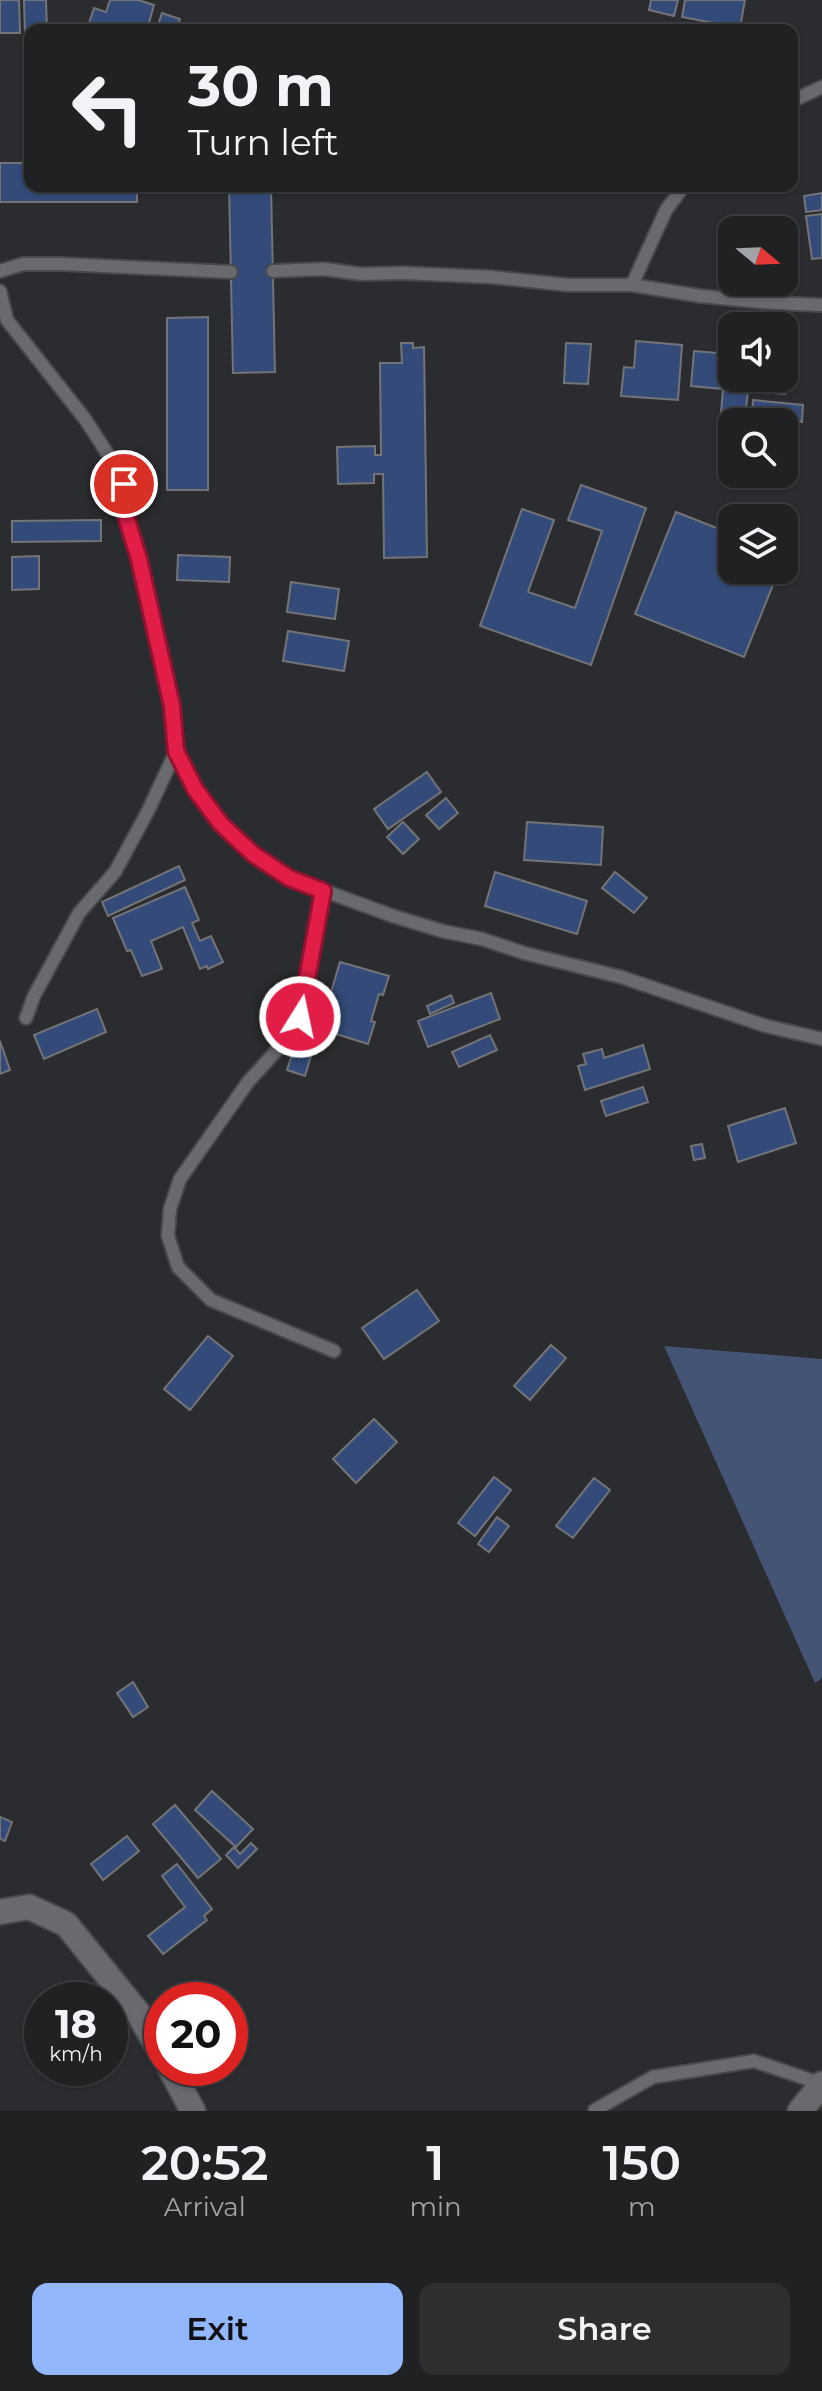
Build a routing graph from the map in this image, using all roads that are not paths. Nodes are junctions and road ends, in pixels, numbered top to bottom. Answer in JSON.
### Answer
{"nodes":[{"id":1,"x":822,"y":87,"type":"edge"},
{"id":2,"x":798,"y":98,"type":"edge"},
{"id":3,"x":680,"y":192,"type":"edge"},
{"id":4,"x":0,"y":271,"type":"edge"},
{"id":5,"x":273,"y":271,"type":"dead end"},
{"id":6,"x":231,"y":272,"type":"dead end"},
{"id":7,"x":632,"y":285,"type":"junction"},
{"id":8,"x":0,"y":291,"type":"edge"},
{"id":9,"x":822,"y":305,"type":"edge"},
{"id":10,"x":176,"y":751,"type":"junction"},
{"id":11,"x":323,"y":891,"type":"junction"},
{"id":12,"x":26,"y":1018,"type":"dead end"},
{"id":13,"x":822,"y":1039,"type":"edge"},
{"id":14,"x":334,"y":1351,"type":"dead end"},
{"id":15,"x":0,"y":1912,"type":"edge"},
{"id":16,"x":144,"y":2023,"type":"edge"},
{"id":17,"x":822,"y":2084,"type":"edge"},
{"id":18,"x":180,"y":2086,"type":"edge"},
{"id":19,"x":809,"y":2108,"type":"edge"},
{"id":20,"x":595,"y":2110,"type":"edge"},
{"id":21,"x":193,"y":2111,"type":"edge"}],
"edges":[{"from":1,"to":2,"type":"lane"},
{"from":3,"to":7,"type":"lane"},
{"from":4,"to":6,"type":"lane"},
{"from":5,"to":7,"type":"lane"},
{"from":7,"to":9,"type":"lane"},
{"from":8,"to":10,"type":"lane"},
{"from":10,"to":11,"type":"lane"},
{"from":10,"to":12,"type":"lane"},
{"from":11,"to":13,"type":"lane"},
{"from":11,"to":14,"type":"lane"},
{"from":15,"to":16,"type":"street"},
{"from":17,"to":19,"type":"street"},
{"from":17,"to":20,"type":"lane"},
{"from":18,"to":21,"type":"street"}]}
